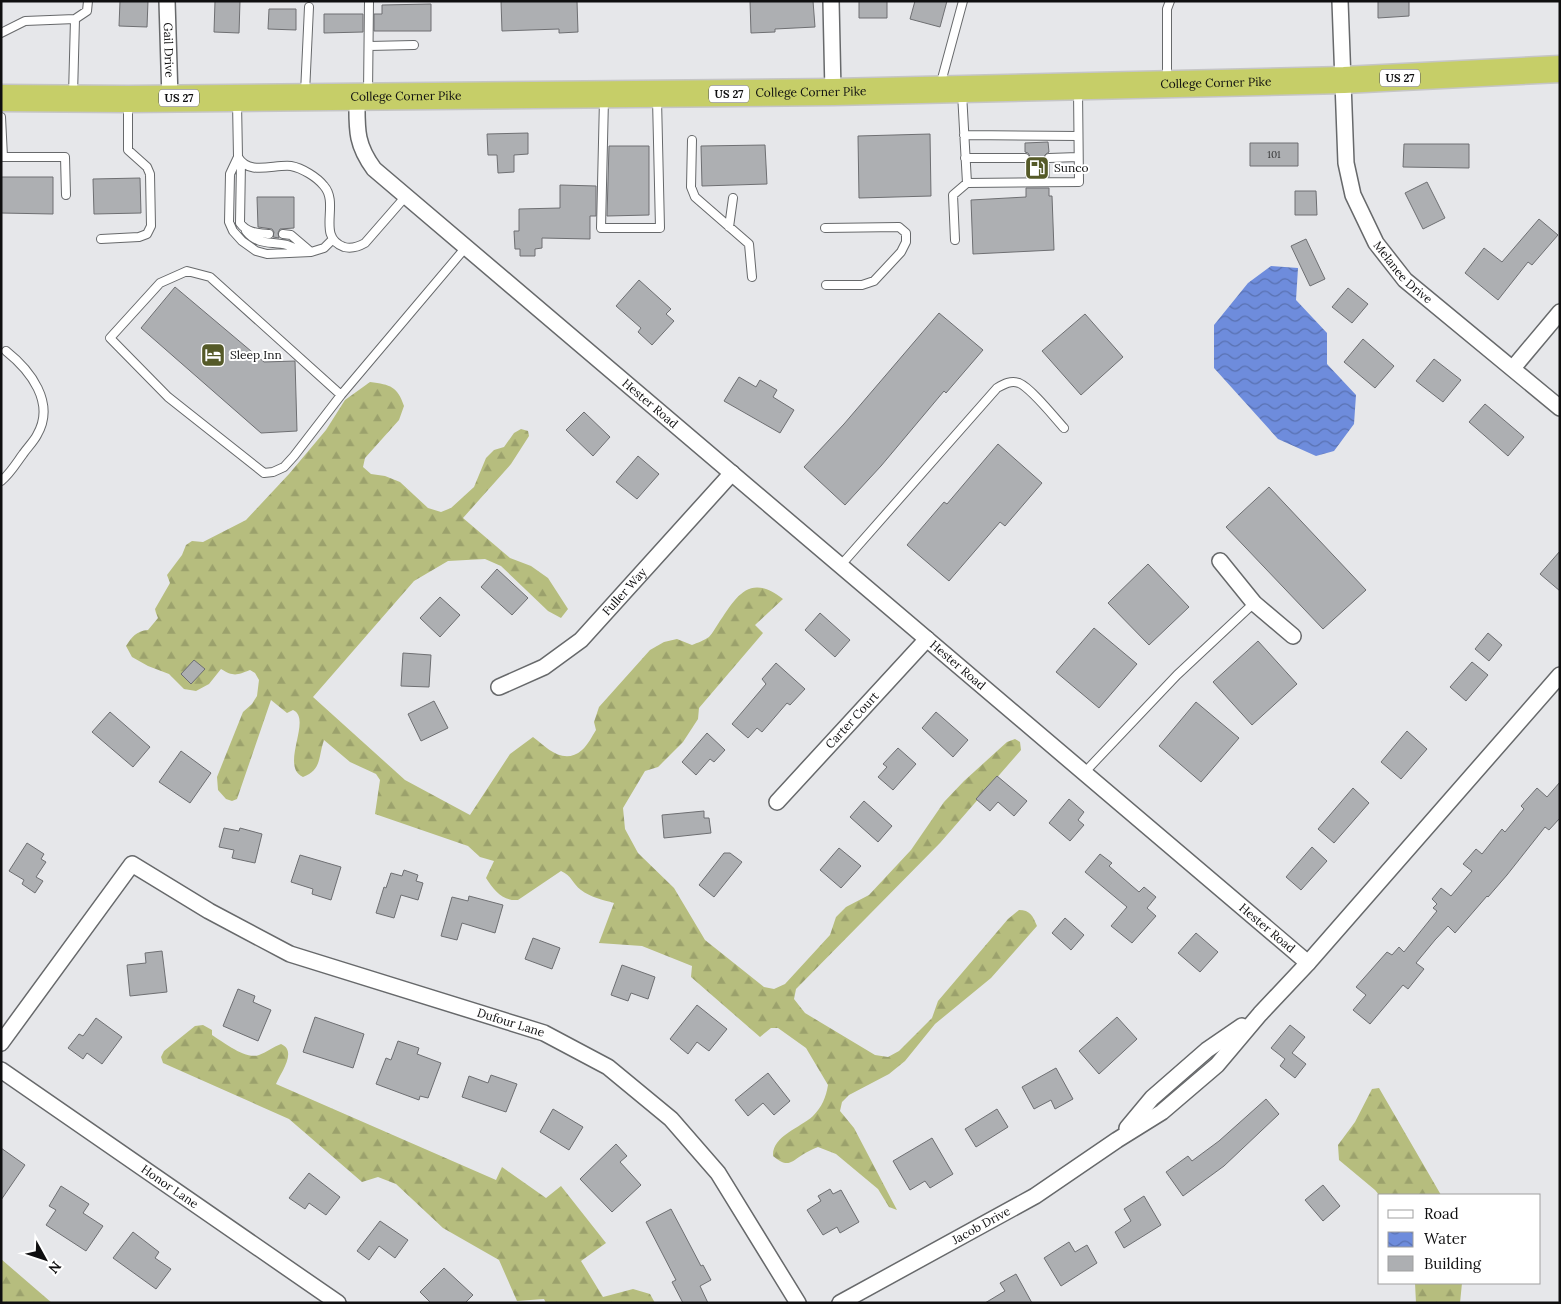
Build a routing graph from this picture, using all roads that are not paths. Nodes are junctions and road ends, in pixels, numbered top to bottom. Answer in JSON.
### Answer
{"nodes":[{"id":1,"x":88,"y":1,"type":"edge"},
{"id":2,"x":167,"y":1,"type":"edge"},
{"id":3,"x":369,"y":1,"type":"edge"},
{"id":4,"x":831,"y":1,"type":"edge"},
{"id":5,"x":962,"y":1,"type":"edge"},
{"id":6,"x":1170,"y":1,"type":"edge"},
{"id":7,"x":1340,"y":1,"type":"edge"},
{"id":8,"x":309,"y":8,"type":"dead end"},
{"id":9,"x":75,"y":19,"type":"junction"},
{"id":10,"x":1,"y":33,"type":"edge"},
{"id":11,"x":414,"y":45,"type":"dead end"},
{"id":12,"x":369,"y":46,"type":"junction"},
{"id":13,"x":1560,"y":69,"type":"edge"},
{"id":14,"x":1344,"y":80,"type":"junction"},
{"id":15,"x":1167,"y":84,"type":"junction"},
{"id":16,"x":1078,"y":86,"type":"junction"},
{"id":17,"x":951,"y":89,"type":"junction"},
{"id":18,"x":834,"y":92,"type":"junction"},
{"id":19,"x":657,"y":94,"type":"junction"},
{"id":20,"x":604,"y":95,"type":"junction"},
{"id":21,"x":362,"y":97,"type":"junction"},
{"id":22,"x":1,"y":98,"type":"edge"},
{"id":23,"x":170,"y":98,"type":"junction"},
{"id":24,"x":237,"y":98,"type":"junction"},
{"id":25,"x":305,"y":98,"type":"junction"},
{"id":26,"x":73,"y":99,"type":"junction"},
{"id":27,"x":128,"y":99,"type":"junction"},
{"id":28,"x":1,"y":117,"type":"edge"},
{"id":29,"x":964,"y":135,"type":"junction"},
{"id":30,"x":1078,"y":136,"type":"junction"},
{"id":31,"x":692,"y":140,"type":"dead end"},
{"id":32,"x":1078,"y":157,"type":"junction"},
{"id":33,"x":965,"y":158,"type":"junction"},
{"id":34,"x":1026,"y":158,"type":"dead end"},
{"id":35,"x":1049,"y":158,"type":"dead end"},
{"id":36,"x":240,"y":160,"type":"junction"},
{"id":37,"x":967,"y":183,"type":"junction"},
{"id":38,"x":66,"y":195,"type":"dead end"},
{"id":39,"x":406,"y":196,"type":"junction"},
{"id":40,"x":733,"y":198,"type":"dead end"},
{"id":41,"x":729,"y":227,"type":"junction"},
{"id":42,"x":244,"y":228,"type":"junction"},
{"id":43,"x":825,"y":228,"type":"dead end"},
{"id":44,"x":270,"y":234,"type":"dead end"},
{"id":45,"x":283,"y":234,"type":"dead end"},
{"id":46,"x":102,"y":239,"type":"dead end"},
{"id":47,"x":332,"y":240,"type":"junction"},
{"id":48,"x":955,"y":240,"type":"dead end"},
{"id":49,"x":466,"y":247,"type":"junction"},
{"id":50,"x":311,"y":252,"type":"junction"},
{"id":51,"x":752,"y":277,"type":"dead end"},
{"id":52,"x":826,"y":285,"type":"dead end"},
{"id":53,"x":1560,"y":312,"type":"edge"},
{"id":54,"x":6,"y":351,"type":"dead end"},
{"id":55,"x":1513,"y":368,"type":"junction"},
{"id":56,"x":341,"y":394,"type":"junction"},
{"id":57,"x":1560,"y":408,"type":"edge"},
{"id":58,"x":1064,"y":428,"type":"dead end"},
{"id":59,"x":732,"y":473,"type":"junction"},
{"id":60,"x":1,"y":481,"type":"edge"},
{"id":61,"x":1220,"y":560,"type":"dead end"},
{"id":62,"x":841,"y":566,"type":"junction"},
{"id":63,"x":1254,"y":603,"type":"junction"},
{"id":64,"x":1293,"y":636,"type":"dead end"},
{"id":65,"x":927,"y":639,"type":"junction"},
{"id":66,"x":1560,"y":675,"type":"edge"},
{"id":67,"x":499,"y":687,"type":"dead end"},
{"id":68,"x":1084,"y":773,"type":"junction"},
{"id":69,"x":778,"y":802,"type":"dead end"},
{"id":70,"x":1308,"y":963,"type":"junction"},
{"id":71,"x":1,"y":1043,"type":"edge"},
{"id":72,"x":1,"y":1070,"type":"edge"},
{"id":73,"x":338,"y":1303,"type":"edge"},
{"id":74,"x":798,"y":1303,"type":"edge"},
{"id":75,"x":840,"y":1303,"type":"edge"}],
"edges":[{"from":1,"to":9,"type":"lane"},
{"from":2,"to":23,"type":"street","name":"Gail Drive"},
{"from":3,"to":12,"type":"lane"},
{"from":4,"to":18,"type":"street"},
{"from":5,"to":17,"type":"lane"},
{"from":6,"to":15,"type":"lane"},
{"from":7,"to":14,"type":"street","name":"Melanee Drive"},
{"from":8,"to":25,"type":"lane"},
{"from":9,"to":10,"type":"lane"},
{"from":9,"to":26,"type":"lane"},
{"from":11,"to":12,"type":"lane"},
{"from":12,"to":21,"type":"lane"},
{"from":13,"to":14,"type":"highway","name":"College Corner Pike","number":"US 27"},
{"from":14,"to":15,"type":"highway","name":"College Corner Pike","number":"US 27"},
{"from":14,"to":55,"type":"street","name":"Melanee Drive"},
{"from":15,"to":16,"type":"highway","name":"College Corner Pike","number":"US 27"},
{"from":16,"to":17,"type":"highway","name":"College Corner Pike","number":"US 27"},
{"from":16,"to":30,"type":"lane"},
{"from":17,"to":18,"type":"highway","name":"College Corner Pike","number":"US 27"},
{"from":17,"to":29,"type":"lane"},
{"from":18,"to":19,"type":"highway","name":"College Corner Pike","number":"US 27"},
{"from":19,"to":20,"type":"highway","name":"College Corner Pike","number":"US 27"},
{"from":19,"to":20,"type":"lane"},
{"from":20,"to":21,"type":"highway","name":"College Corner Pike","number":"US 27"},
{"from":21,"to":25,"type":"highway","name":"College Corner Pike","number":"US 27"},
{"from":21,"to":39,"type":"street","name":"Hester Road"},
{"from":22,"to":26,"type":"highway","name":"College Corner Pike","number":"US 27"},
{"from":23,"to":24,"type":"highway","name":"College Corner Pike","number":"US 27"},
{"from":23,"to":27,"type":"highway","name":"College Corner Pike","number":"US 27"},
{"from":24,"to":25,"type":"highway","name":"College Corner Pike","number":"US 27"},
{"from":24,"to":36,"type":"lane"},
{"from":26,"to":27,"type":"highway","name":"College Corner Pike","number":"US 27"},
{"from":27,"to":46,"type":"lane"},
{"from":28,"to":38,"type":"lane"},
{"from":29,"to":30,"type":"lane"},
{"from":29,"to":33,"type":"lane"},
{"from":30,"to":32,"type":"lane"},
{"from":31,"to":41,"type":"lane"},
{"from":32,"to":35,"type":"lane"},
{"from":32,"to":37,"type":"lane"},
{"from":33,"to":34,"type":"lane"},
{"from":33,"to":37,"type":"lane"},
{"from":36,"to":42,"type":"lane"},
{"from":36,"to":47,"type":"lane"},
{"from":36,"to":50,"type":"lane"},
{"from":37,"to":48,"type":"lane"},
{"from":39,"to":47,"type":"lane"},
{"from":39,"to":49,"type":"street","name":"Hester Road"},
{"from":40,"to":41,"type":"lane"},
{"from":41,"to":51,"type":"lane"},
{"from":42,"to":44,"type":"lane"},
{"from":42,"to":50,"type":"lane"},
{"from":43,"to":52,"type":"lane"},
{"from":45,"to":50,"type":"lane"},
{"from":47,"to":50,"type":"lane"},
{"from":49,"to":56,"type":"lane"},
{"from":49,"to":59,"type":"street","name":"Hester Road"},
{"from":53,"to":55,"type":"street"},
{"from":54,"to":60,"type":"lane"},
{"from":55,"to":57,"type":"street","name":"Melanee Drive"},
{"from":56,"to":56,"type":"lane"},
{"from":58,"to":62,"type":"lane"},
{"from":59,"to":62,"type":"street","name":"Hester Road"},
{"from":59,"to":67,"type":"street","name":"Fuller Way"},
{"from":61,"to":63,"type":"street"},
{"from":62,"to":65,"type":"street","name":"Hester Road"},
{"from":63,"to":64,"type":"street"},
{"from":63,"to":68,"type":"lane"},
{"from":65,"to":68,"type":"street","name":"Hester Road"},
{"from":65,"to":69,"type":"street","name":"Carter Court"},
{"from":66,"to":70,"type":"street"},
{"from":68,"to":70,"type":"street","name":"Hester Road"},
{"from":70,"to":75,"type":"street","name":"Jacob Drive"},
{"from":71,"to":74,"type":"street","name":"Dufour Lane"},
{"from":72,"to":73,"type":"street","name":"Honor Lane"}]}
